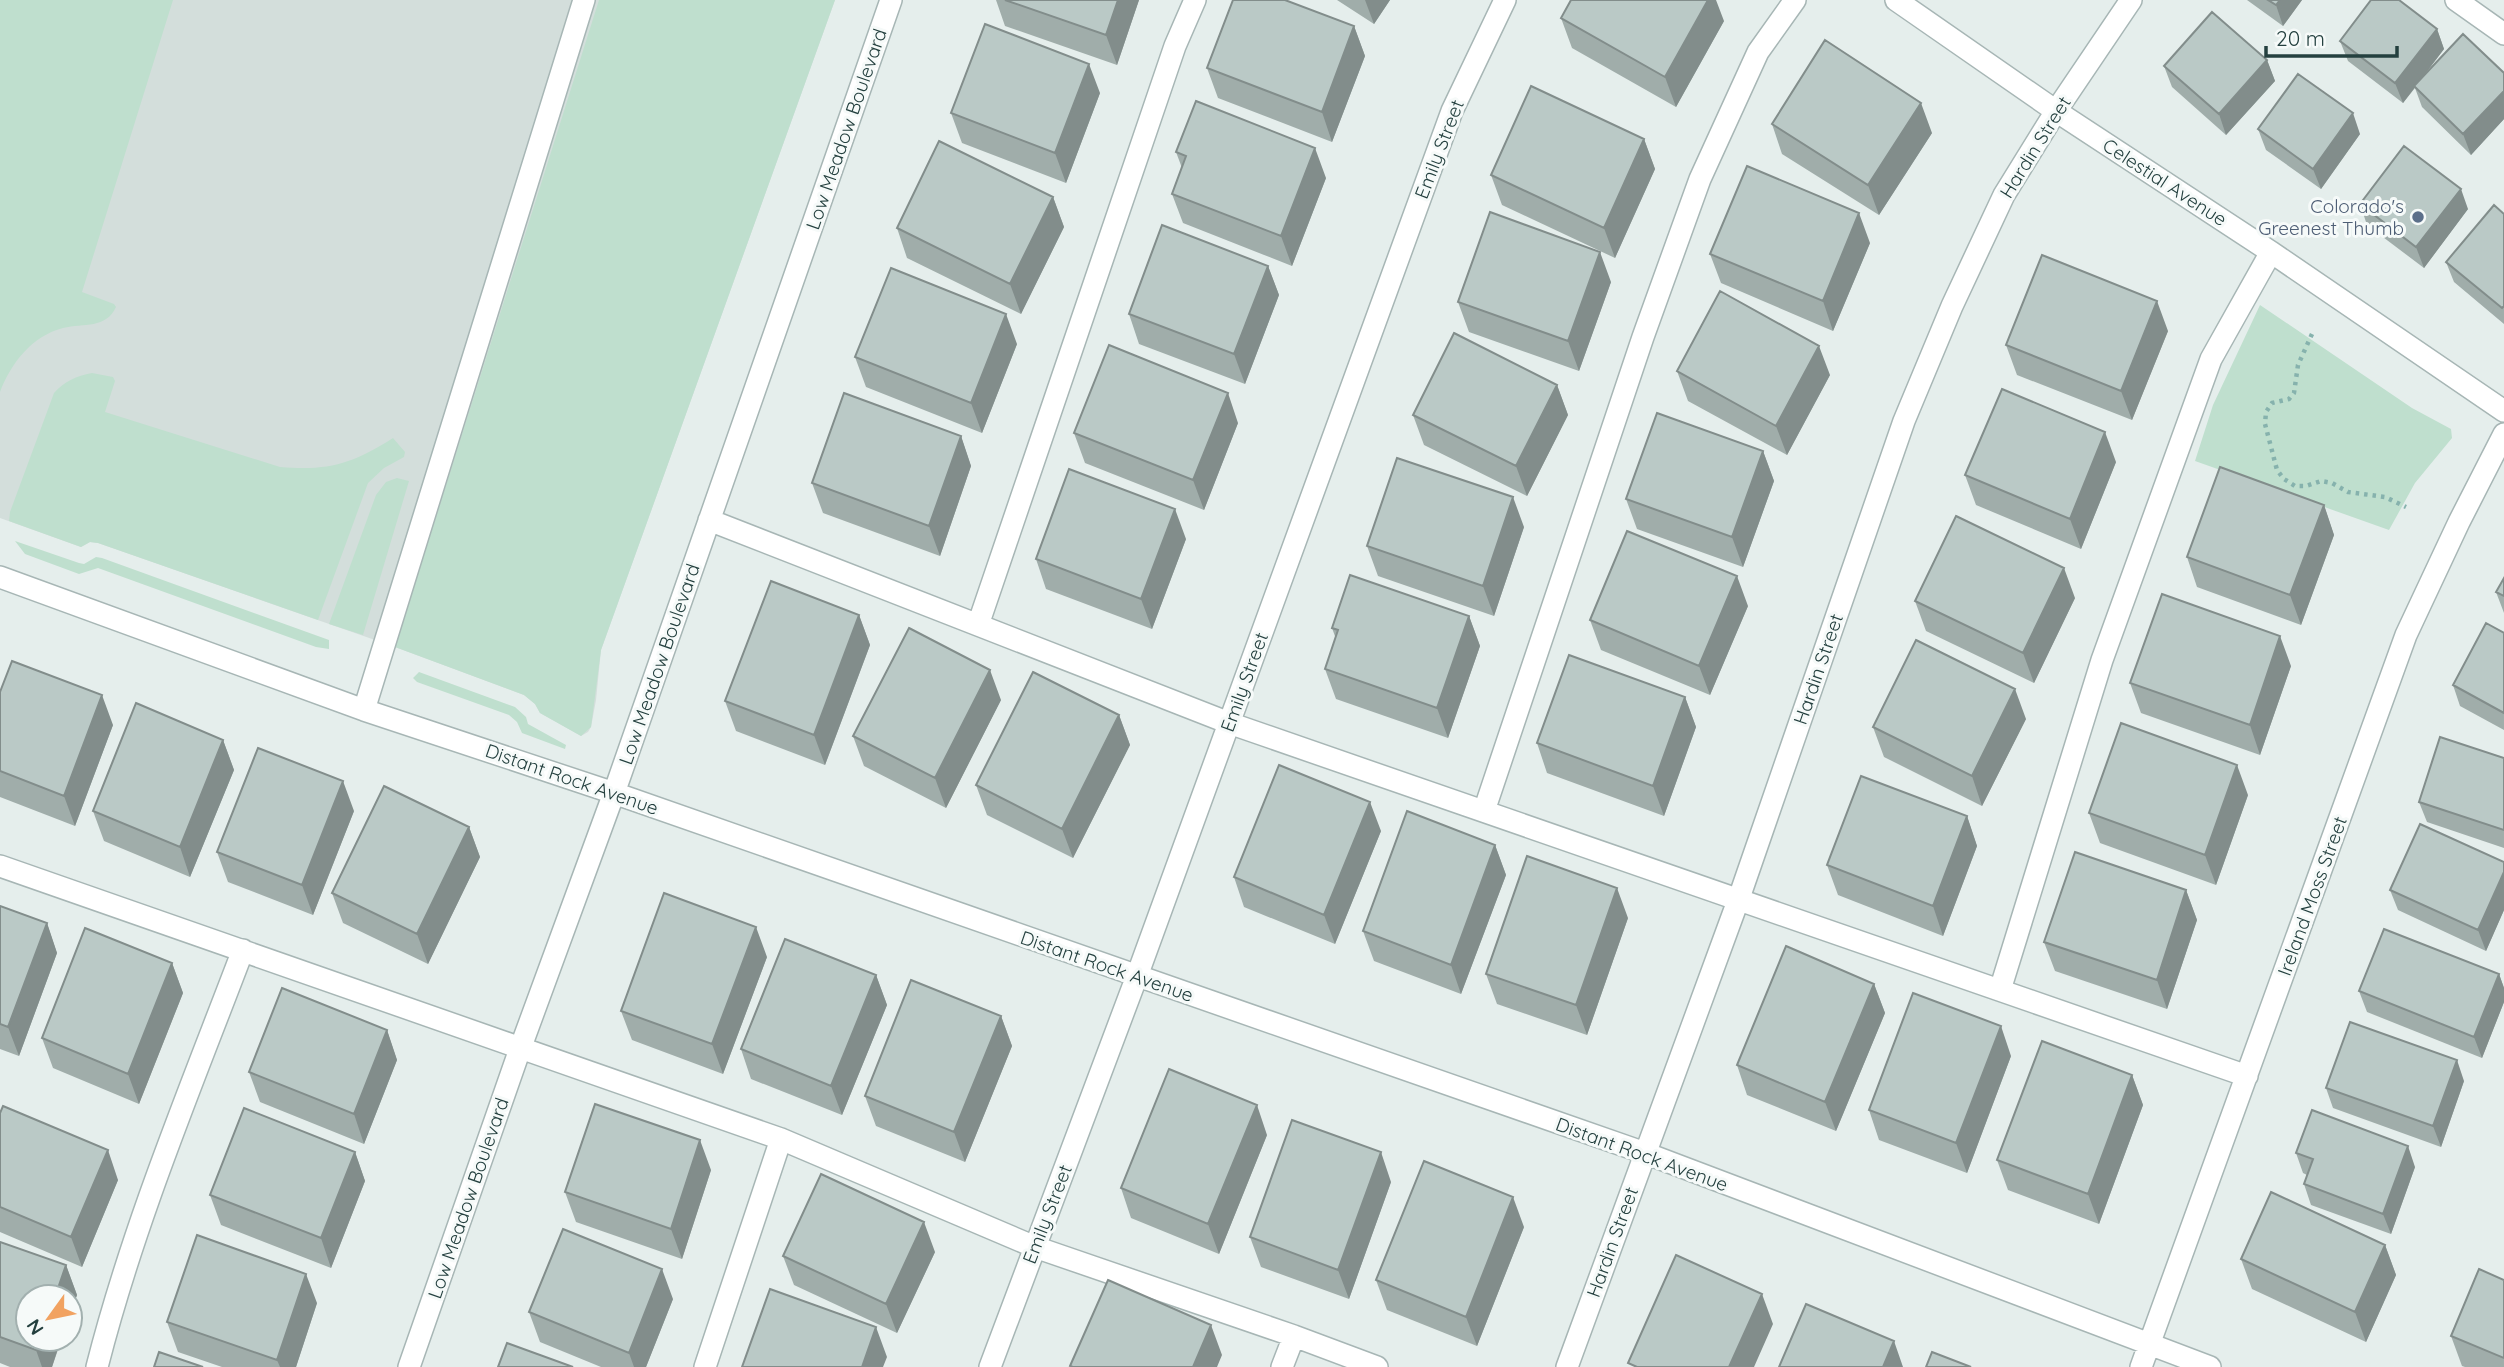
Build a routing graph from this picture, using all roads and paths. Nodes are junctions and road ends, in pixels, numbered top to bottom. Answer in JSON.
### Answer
{"nodes":[{"id":1,"x":584,"y":0,"type":"edge"},
{"id":2,"x":891,"y":0,"type":"edge"},
{"id":3,"x":1195,"y":0,"type":"edge"},
{"id":4,"x":1505,"y":0,"type":"edge"},
{"id":5,"x":1795,"y":0,"type":"edge"},
{"id":6,"x":1896,"y":0,"type":"edge"},
{"id":7,"x":2131,"y":0,"type":"edge"},
{"id":8,"x":2456,"y":0,"type":"edge"},
{"id":9,"x":2504,"y":34,"type":"edge"},
{"id":10,"x":2056,"y":111,"type":"junction"},
{"id":11,"x":2271,"y":252,"type":"junction"},
{"id":12,"x":2312,"y":334,"type":"dead end"},
{"id":13,"x":2504,"y":411,"type":"edge"},
{"id":14,"x":2504,"y":434,"type":"edge"},
{"id":15,"x":2406,"y":507,"type":"dead end"},
{"id":16,"x":709,"y":520,"type":"junction"},
{"id":17,"x":0,"y":577,"type":"edge"},
{"id":18,"x":978,"y":625,"type":"junction"},
{"id":19,"x":364,"y":710,"type":"junction"},
{"id":20,"x":1229,"y":723,"type":"junction"},
{"id":21,"x":614,"y":793,"type":"junction"},
{"id":22,"x":1484,"y":811,"type":"junction"},
{"id":23,"x":0,"y":866,"type":"edge"},
{"id":24,"x":1739,"y":898,"type":"junction"},
{"id":25,"x":243,"y":950,"type":"junction"},
{"id":26,"x":1137,"y":976,"type":"junction"},
{"id":27,"x":2000,"y":990,"type":"junction"},
{"id":28,"x":520,"y":1049,"type":"junction"},
{"id":29,"x":2247,"y":1076,"type":"junction"},
{"id":30,"x":781,"y":1139,"type":"junction"},
{"id":31,"x":1645,"y":1153,"type":"junction"},
{"id":32,"x":1035,"y":1247,"type":"junction"},
{"id":33,"x":1294,"y":1336,"type":"junction"},
{"id":34,"x":2149,"y":1346,"type":"junction"},
{"id":35,"x":97,"y":1367,"type":"edge"},
{"id":36,"x":409,"y":1367,"type":"edge"},
{"id":37,"x":705,"y":1367,"type":"edge"},
{"id":38,"x":990,"y":1367,"type":"edge"},
{"id":39,"x":1282,"y":1367,"type":"edge"},
{"id":40,"x":1377,"y":1367,"type":"edge"},
{"id":41,"x":1567,"y":1367,"type":"edge"},
{"id":42,"x":2141,"y":1367,"type":"edge"},
{"id":43,"x":2210,"y":1367,"type":"edge"}],
"edges":[{"from":1,"to":19,"type":"street"},
{"from":2,"to":16,"type":"street","name":"Low Meadow Boulevard"},
{"from":3,"to":18,"type":"street"},
{"from":4,"to":20,"type":"street","name":"Emily Street"},
{"from":5,"to":22,"type":"street"},
{"from":6,"to":10,"type":"street","name":"Celestial Avenue"},
{"from":7,"to":10,"type":"street","name":"Hardin Street"},
{"from":8,"to":9,"type":"street"},
{"from":10,"to":11,"type":"street","name":"Celestial Avenue"},
{"from":10,"to":24,"type":"street","name":"Hardin Street"},
{"from":11,"to":13,"type":"street","name":"Celestial Avenue"},
{"from":11,"to":27,"type":"street"},
{"from":12,"to":15,"type":"path"},
{"from":14,"to":29,"type":"street","name":"Ireland Moss Street"},
{"from":16,"to":18,"type":"street"},
{"from":16,"to":21,"type":"street","name":"Low Meadow Boulevard"},
{"from":17,"to":19,"type":"street","name":"Distant Rock Avenue"},
{"from":18,"to":20,"type":"street"},
{"from":19,"to":21,"type":"street","name":"Distant Rock Avenue"},
{"from":20,"to":22,"type":"street"},
{"from":20,"to":26,"type":"street","name":"Emily Street"},
{"from":21,"to":26,"type":"street","name":"Distant Rock Avenue"},
{"from":21,"to":28,"type":"street","name":"Low Meadow Boulevard"},
{"from":22,"to":24,"type":"street"},
{"from":23,"to":25,"type":"street"},
{"from":24,"to":27,"type":"street"},
{"from":24,"to":31,"type":"street","name":"Hardin Street"},
{"from":25,"to":28,"type":"street"},
{"from":25,"to":35,"type":"street"},
{"from":26,"to":31,"type":"street","name":"Distant Rock Avenue"},
{"from":26,"to":32,"type":"street","name":"Emily Street"},
{"from":27,"to":29,"type":"street"},
{"from":28,"to":30,"type":"street"},
{"from":28,"to":36,"type":"street","name":"Low Meadow Boulevard"},
{"from":29,"to":34,"type":"street","name":"Ireland Moss Street"},
{"from":30,"to":32,"type":"street"},
{"from":30,"to":37,"type":"street"},
{"from":31,"to":34,"type":"street","name":"Distant Rock Avenue"},
{"from":31,"to":41,"type":"street","name":"Hardin Street"},
{"from":32,"to":33,"type":"street"},
{"from":32,"to":38,"type":"street","name":"Emily Street"},
{"from":33,"to":39,"type":"street"},
{"from":33,"to":40,"type":"street"},
{"from":34,"to":42,"type":"street","name":"Ireland Moss Street"},
{"from":34,"to":43,"type":"street","name":"Distant Rock Avenue"}]}
